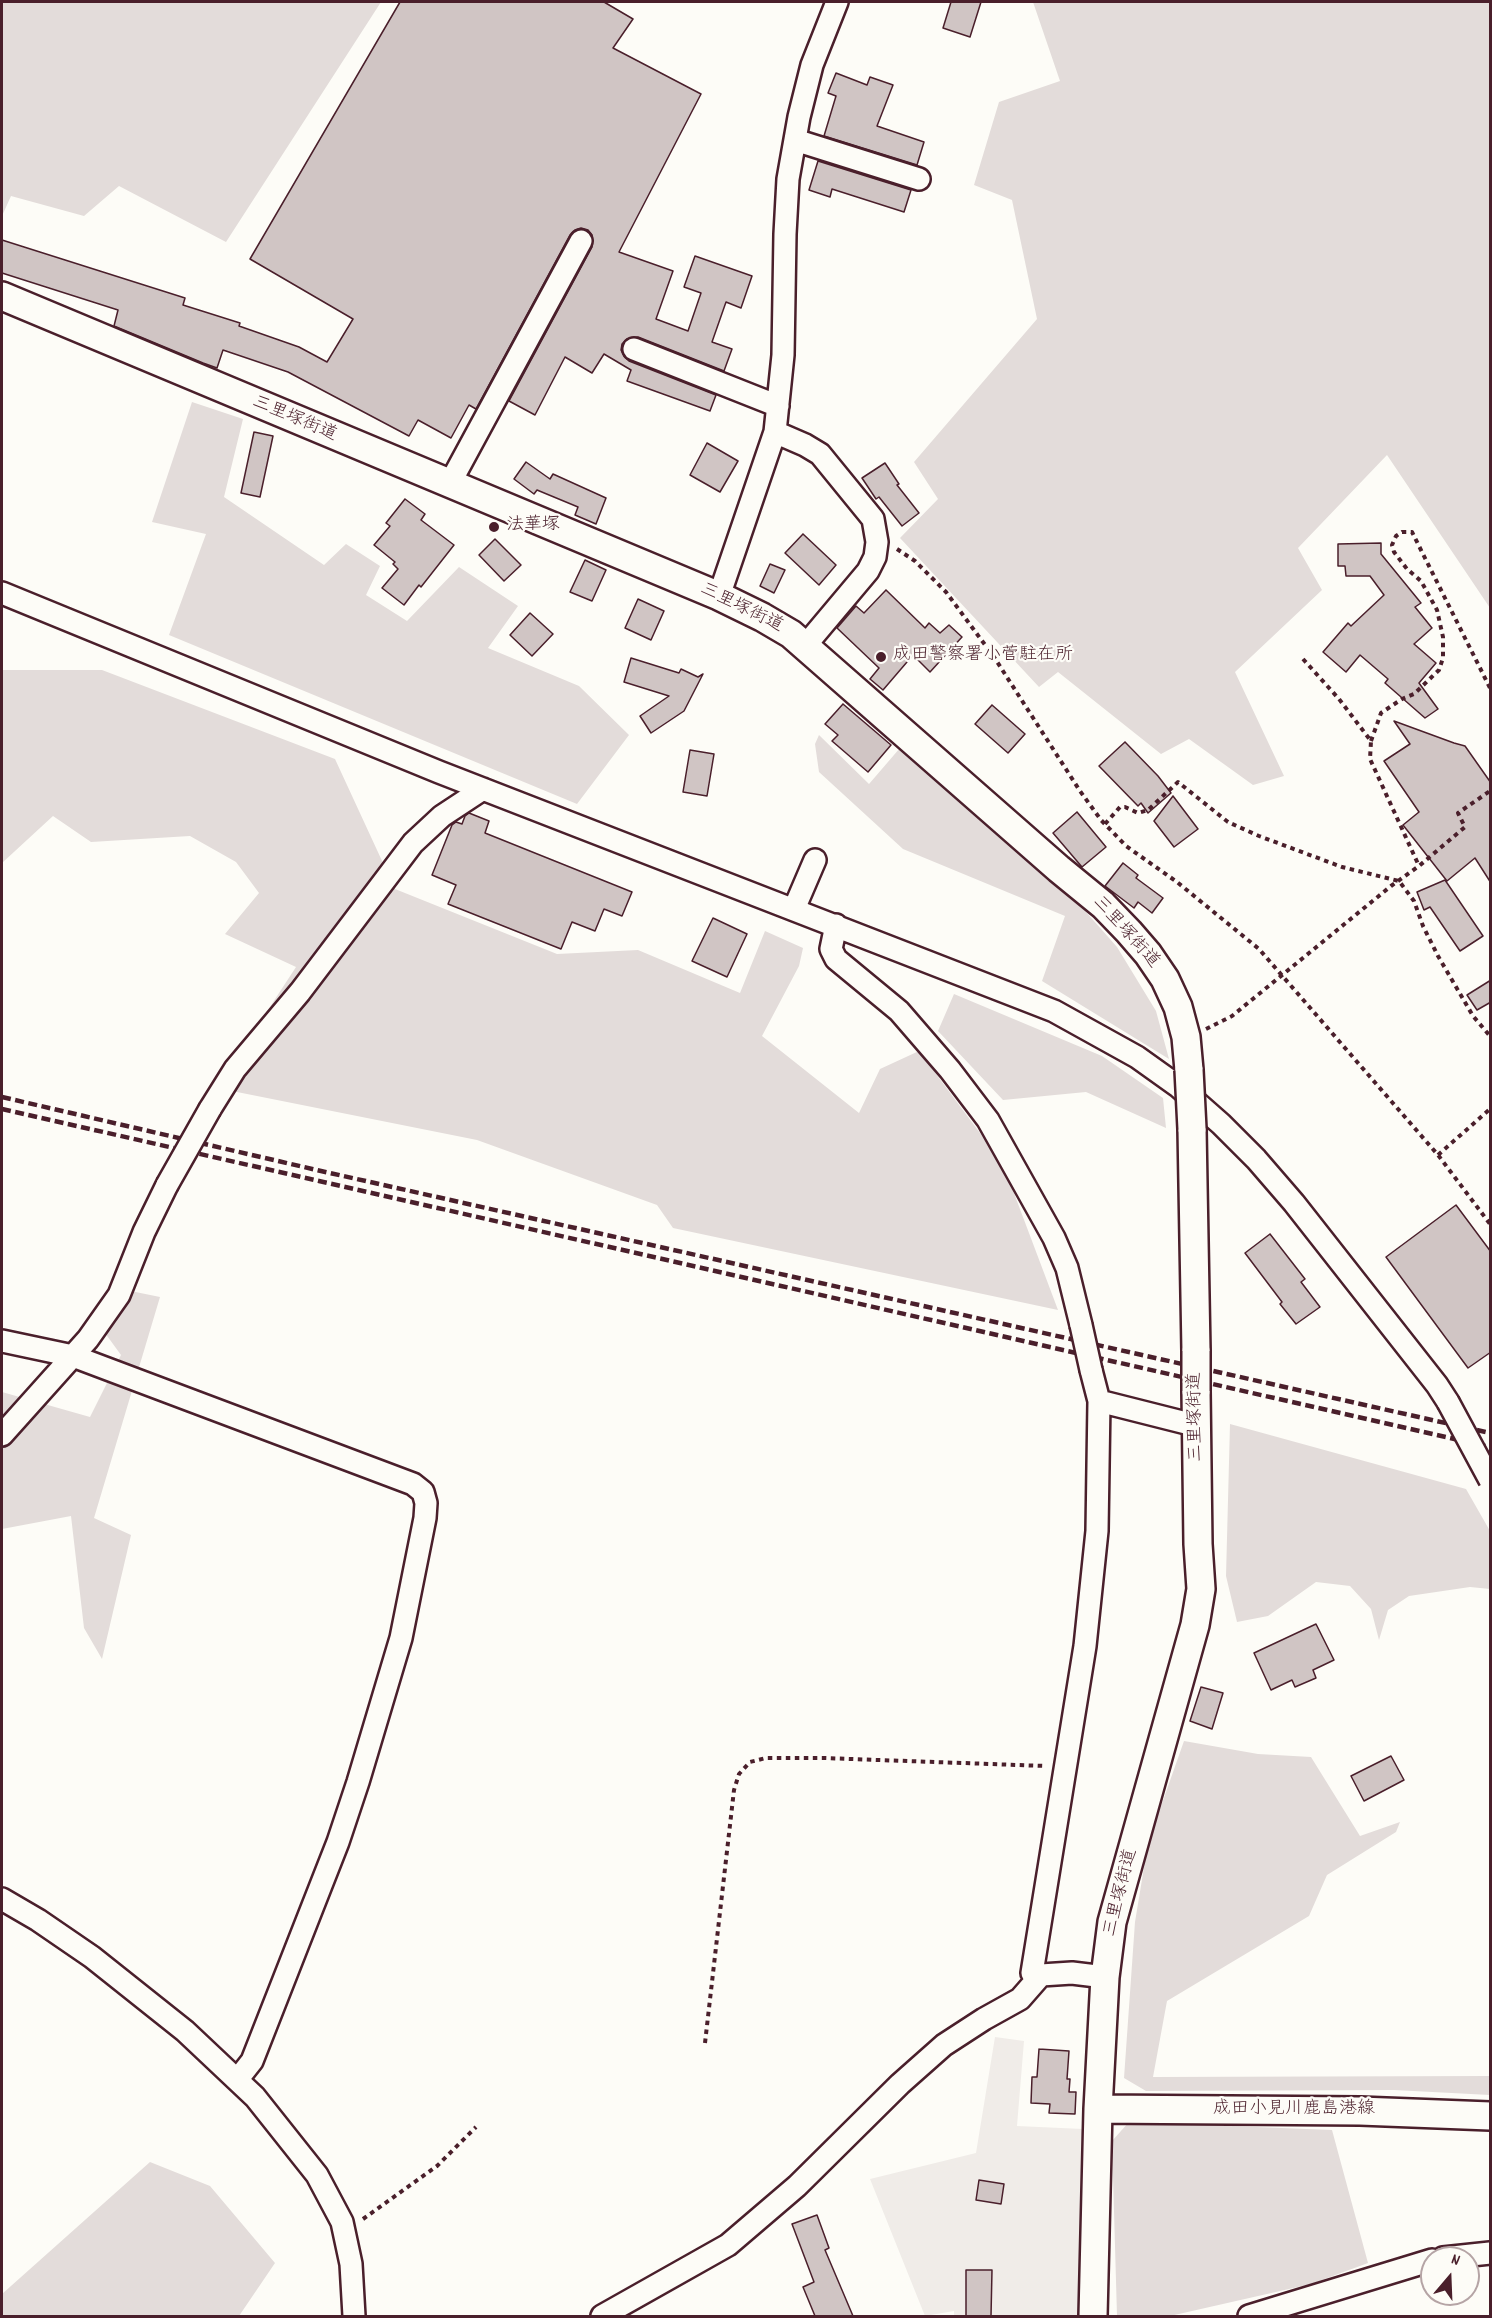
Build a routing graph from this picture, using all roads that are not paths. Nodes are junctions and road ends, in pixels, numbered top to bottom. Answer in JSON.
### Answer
{"nodes":[{"id":1,"x":837,"y":2,"type":"edge"},
{"id":2,"x":795,"y":140,"type":"junction"},
{"id":3,"x":919,"y":179,"type":"dead end"},
{"id":4,"x":580,"y":241,"type":"dead end"},
{"id":5,"x":2,"y":296,"type":"edge"},
{"id":6,"x":634,"y":349,"type":"dead end"},
{"id":7,"x":778,"y":406,"type":"junction"},
{"id":8,"x":775,"y":432,"type":"junction"},
{"id":9,"x":448,"y":485,"type":"junction"},
{"id":10,"x":2,"y":593,"type":"edge"},
{"id":11,"x":719,"y":596,"type":"junction"},
{"id":12,"x":805,"y":646,"type":"junction"},
{"id":13,"x":483,"y":789,"type":"junction"},
{"id":14,"x":815,"y":860,"type":"dead end"},
{"id":15,"x":794,"y":909,"type":"junction"},
{"id":16,"x":836,"y":925,"type":"junction"},
{"id":17,"x":2,"y":1341,"type":"edge"},
{"id":18,"x":73,"y":1356,"type":"junction"},
{"id":19,"x":1099,"y":1401,"type":"junction"},
{"id":20,"x":1198,"y":1426,"type":"junction"},
{"id":21,"x":2,"y":1435,"type":"edge"},
{"id":22,"x":1491,"y":1480,"type":"edge"},
{"id":23,"x":2,"y":1899,"type":"edge"},
{"id":24,"x":1041,"y":1975,"type":"junction"},
{"id":25,"x":1105,"y":1977,"type":"junction"},
{"id":26,"x":237,"y":2080,"type":"junction"},
{"id":27,"x":1098,"y":2109,"type":"junction"},
{"id":28,"x":1491,"y":2116,"type":"edge"},
{"id":29,"x":1420,"y":2264,"type":"edge"},
{"id":30,"x":354,"y":2316,"type":"edge"},
{"id":31,"x":602,"y":2316,"type":"edge"},
{"id":32,"x":1093,"y":2316,"type":"edge"},
{"id":33,"x":1249,"y":2316,"type":"edge"}],
"edges":[{"from":1,"to":2,"type":"street"},
{"from":2,"to":3,"type":"street"},
{"from":2,"to":7,"type":"street"},
{"from":4,"to":9,"type":"street"},
{"from":5,"to":9,"type":"main road","name":"三里塚街道"},
{"from":6,"to":7,"type":"street"},
{"from":7,"to":8,"type":"street"},
{"from":8,"to":11,"type":"street"},
{"from":8,"to":12,"type":"street"},
{"from":9,"to":11,"type":"main road","name":"三里塚街道"},
{"from":10,"to":13,"type":"street"},
{"from":11,"to":12,"type":"main road","name":"三里塚街道"},
{"from":12,"to":20,"type":"main road","name":"三里塚街道","bridge":true},
{"from":13,"to":15,"type":"street"},
{"from":13,"to":18,"type":"street","bridge":true},
{"from":14,"to":15,"type":"street"},
{"from":15,"to":16,"type":"street"},
{"from":16,"to":19,"type":"street","bridge":true},
{"from":16,"to":22,"type":"street","bridge":true},
{"from":17,"to":18,"type":"street"},
{"from":18,"to":21,"type":"street"},
{"from":18,"to":26,"type":"street"},
{"from":19,"to":20,"type":"street"},
{"from":19,"to":24,"type":"street"},
{"from":20,"to":25,"type":"main road","name":"三里塚街道"},
{"from":23,"to":26,"type":"street"},
{"from":24,"to":25,"type":"street"},
{"from":24,"to":31,"type":"street"},
{"from":25,"to":27,"type":"main road","name":"三里塚街道"},
{"from":26,"to":30,"type":"street"},
{"from":27,"to":28,"type":"main road","name":"成田小見川鹿島港線"},
{"from":27,"to":32,"type":"main road","name":"三里塚街道"},
{"from":29,"to":33,"type":"street"}]}
